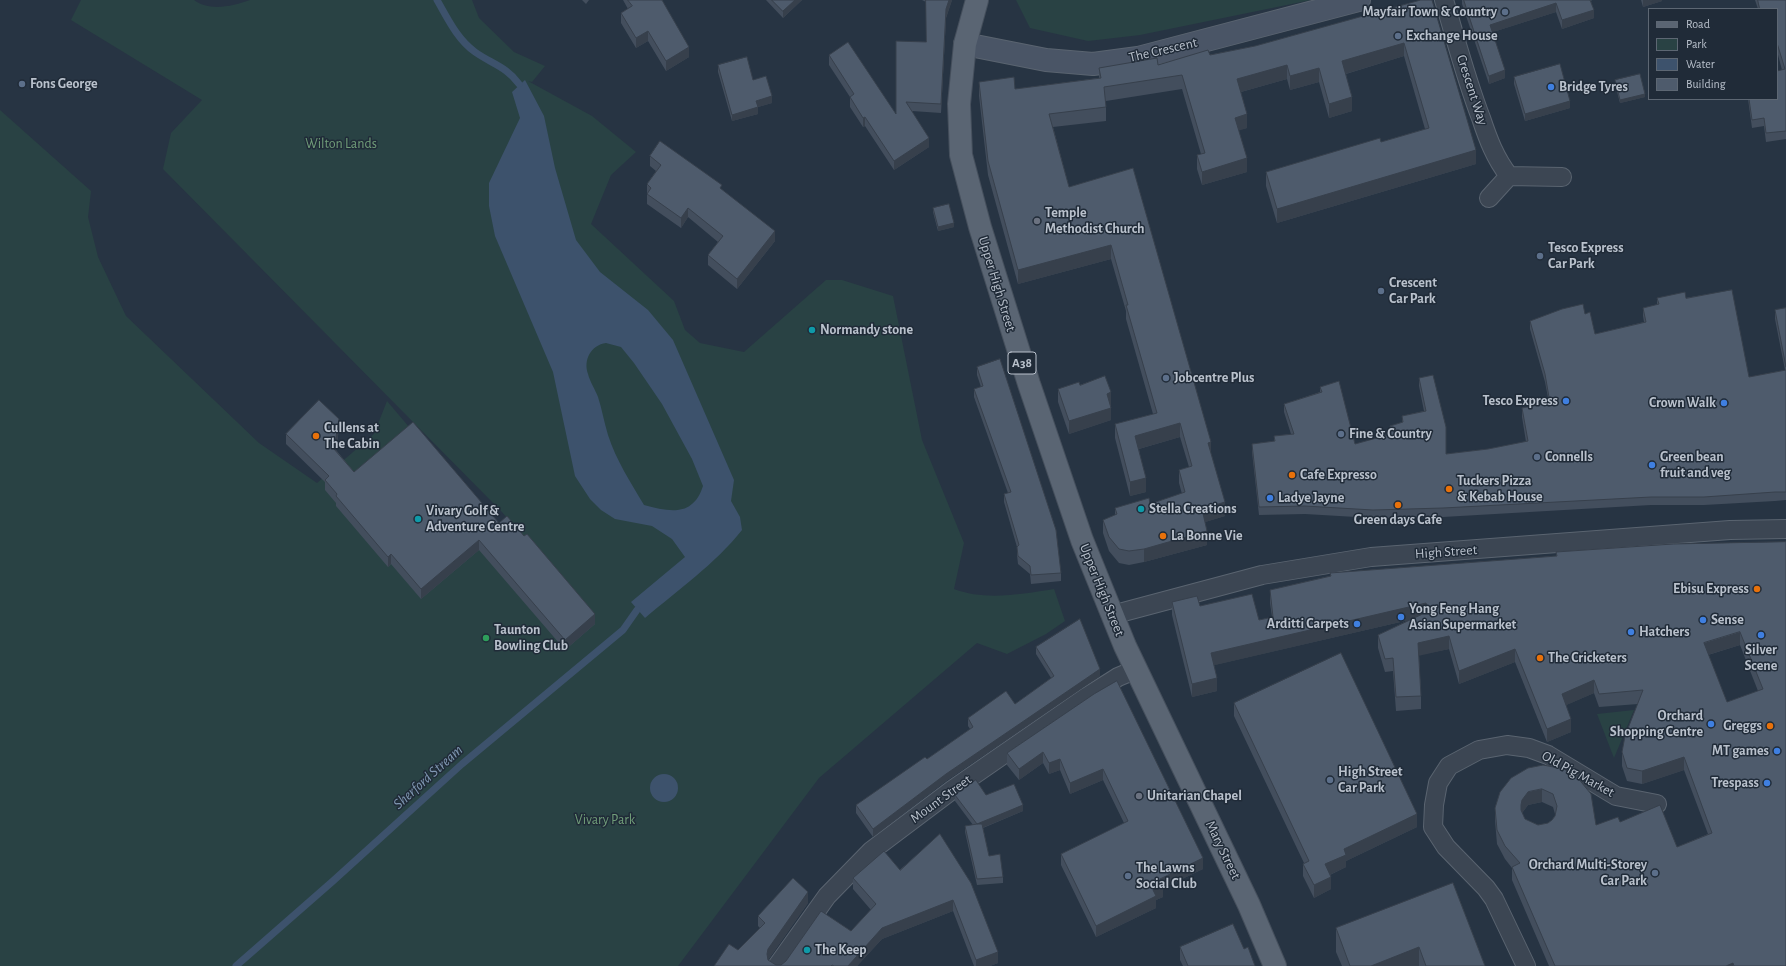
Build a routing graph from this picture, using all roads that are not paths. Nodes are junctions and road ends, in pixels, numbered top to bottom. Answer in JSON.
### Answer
{"nodes":[{"id":1,"x":977,"y":0,"type":"edge"},
{"id":2,"x":1359,"y":0,"type":"edge"},
{"id":3,"x":1444,"y":0,"type":"edge"},
{"id":4,"x":965,"y":44,"type":"junction"},
{"id":5,"x":1509,"y":176,"type":"junction"},
{"id":6,"x":1562,"y":177,"type":"dead end"},
{"id":7,"x":1489,"y":198,"type":"dead end"},
{"id":8,"x":1786,"y":529,"type":"edge"},
{"id":9,"x":1112,"y":615,"type":"junction"},
{"id":10,"x":1137,"y":669,"type":"junction"},
{"id":11,"x":1657,"y":804,"type":"dead end"},
{"id":12,"x":777,"y":966,"type":"edge"},
{"id":13,"x":1275,"y":966,"type":"edge"},
{"id":14,"x":1526,"y":966,"type":"edge"}],
"edges":[{"from":1,"to":4,"type":"main road","name":"Upper High Street","number":"A38"},
{"from":2,"to":4,"type":"street","name":"The Crescent"},
{"from":3,"to":5,"type":"street","name":"Crescent Way"},
{"from":4,"to":9,"type":"main road","name":"Upper High Street","number":"A38"},
{"from":5,"to":6,"type":"street"},
{"from":5,"to":7,"type":"street"},
{"from":8,"to":9,"type":"street","name":"High Street"},
{"from":9,"to":10,"type":"main road","name":"Upper High Street","number":"A38"},
{"from":10,"to":12,"type":"street","name":"Mount Street"},
{"from":10,"to":13,"type":"main road","name":"Mary Street","number":"A38"},
{"from":11,"to":14,"type":"street","name":"Old Pig Market"}]}
